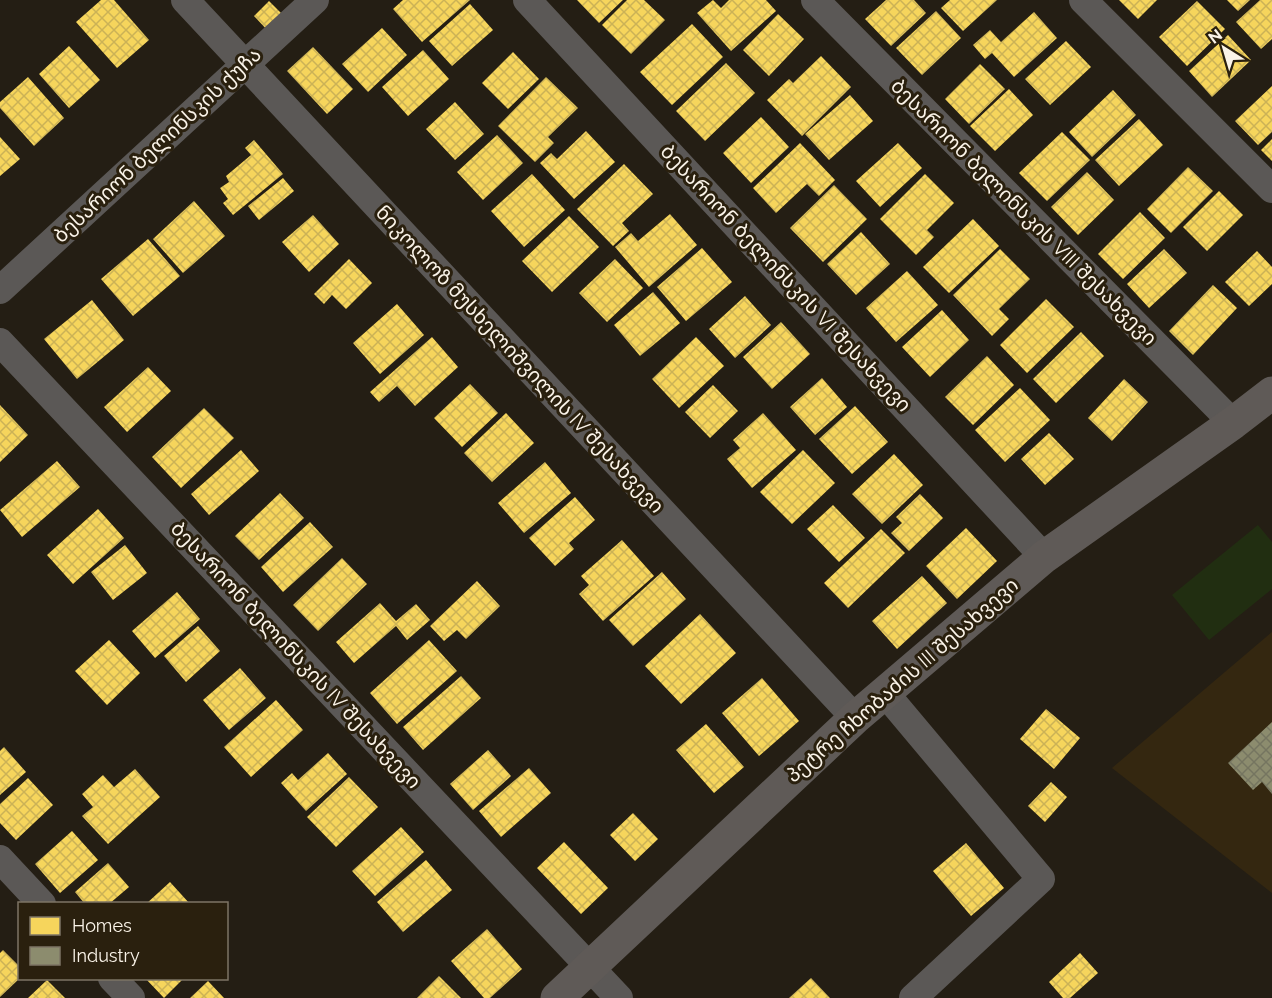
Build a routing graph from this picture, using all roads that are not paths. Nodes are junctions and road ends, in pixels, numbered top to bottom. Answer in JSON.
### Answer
{"nodes":[{"id":1,"x":185,"y":0,"type":"edge"},
{"id":2,"x":315,"y":0,"type":"edge"},
{"id":3,"x":527,"y":0,"type":"edge"},
{"id":4,"x":815,"y":0,"type":"edge"},
{"id":5,"x":1083,"y":0,"type":"edge"},
{"id":6,"x":246,"y":64,"type":"junction"},
{"id":7,"x":1272,"y":189,"type":"edge"},
{"id":8,"x":0,"y":290,"type":"edge"},
{"id":9,"x":0,"y":342,"type":"edge"},
{"id":10,"x":1272,"y":393,"type":"edge"},
{"id":11,"x":1233,"y":423,"type":"junction"},
{"id":12,"x":1044,"y":556,"type":"junction"},
{"id":13,"x":885,"y":693,"type":"junction"},
{"id":14,"x":855,"y":718,"type":"junction"},
{"id":15,"x":0,"y":859,"type":"edge"},
{"id":16,"x":41,"y":902,"type":"edge"},
{"id":17,"x":591,"y":967,"type":"junction"},
{"id":18,"x":114,"y":980,"type":"edge"},
{"id":19,"x":130,"y":998,"type":"edge"},
{"id":20,"x":557,"y":998,"type":"edge"},
{"id":21,"x":619,"y":998,"type":"edge"},
{"id":22,"x":913,"y":998,"type":"edge"}],
"edges":[{"from":1,"to":6,"type":"street","name":"ნიკოლოზ მუსხელიშვილის IV შესახვევი"},
{"from":2,"to":6,"type":"street","name":"ბესარიონ ბელინსკის ქუჩა"},
{"from":3,"to":12,"type":"street","name":"ბესარიონ ბელინსკის VI შესახვევი"},
{"from":4,"to":11,"type":"street","name":"ბესარიონ ბელინსკის VIII შესახვევი"},
{"from":5,"to":7,"type":"street"},
{"from":6,"to":8,"type":"street","name":"ბესარიონ ბელინსკის ქუჩა"},
{"from":6,"to":14,"type":"street","name":"ნიკოლოზ მუსხელიშვილის IV შესახვევი"},
{"from":9,"to":17,"type":"street","name":"ბესარიონ ბელინსკის IV შესახვევი"},
{"from":10,"to":11,"type":"street","name":"პეტრე ჩხობაძის III შესახვევი"},
{"from":11,"to":12,"type":"street","name":"პეტრე ჩხობაძის III შესახვევი"},
{"from":12,"to":13,"type":"street","name":"პეტრე ჩხობაძის III შესახვევი"},
{"from":13,"to":14,"type":"street","name":"პეტრე ჩხობაძის III შესახვევი"},
{"from":13,"to":22,"type":"street"},
{"from":14,"to":17,"type":"street","name":"პეტრე ჩხობაძის III შესახვევი"},
{"from":15,"to":16,"type":"street"},
{"from":17,"to":20,"type":"street","name":"პეტრე ჩხობაძის III შესახვევი"},
{"from":17,"to":21,"type":"street","name":"ბესარიონ ბელინსკის IV შესახვევი"},
{"from":18,"to":19,"type":"street"}]}
